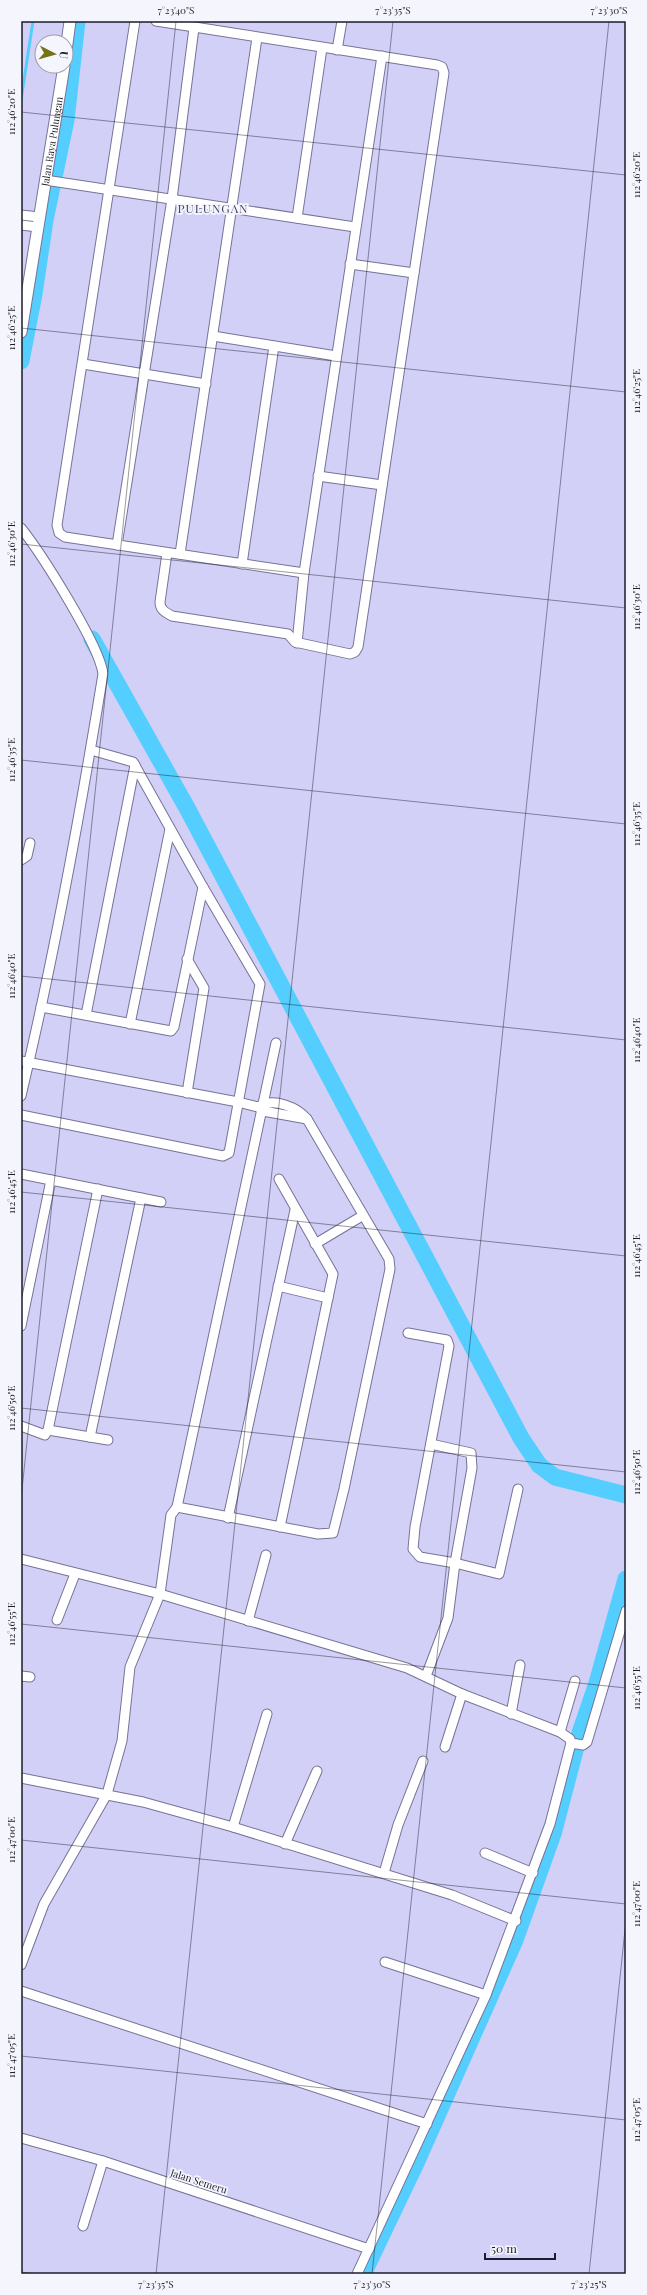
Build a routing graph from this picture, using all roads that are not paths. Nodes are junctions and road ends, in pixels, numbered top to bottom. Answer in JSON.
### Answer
{"nodes":[{"id":1,"x":70,"y":21,"type":"edge"},
{"id":2,"x":135,"y":21,"type":"edge"},
{"id":3,"x":156,"y":21,"type":"edge"},
{"id":4,"x":342,"y":21,"type":"edge"},
{"id":5,"x":194,"y":28,"type":"junction"},
{"id":6,"x":68,"y":34,"type":"edge"},
{"id":7,"x":257,"y":38,"type":"junction"},
{"id":8,"x":322,"y":48,"type":"junction"},
{"id":9,"x":337,"y":50,"type":"junction"},
{"id":10,"x":382,"y":56,"type":"junction"},
{"id":11,"x":63,"y":74,"type":"edge"},
{"id":12,"x":49,"y":180,"type":"junction"},
{"id":13,"x":108,"y":189,"type":"junction"},
{"id":14,"x":172,"y":199,"type":"junction"},
{"id":15,"x":232,"y":210,"type":"junction"},
{"id":16,"x":21,"y":215,"type":"edge"},
{"id":17,"x":297,"y":218,"type":"junction"},
{"id":18,"x":39,"y":222,"type":"junction"},
{"id":19,"x":21,"y":225,"type":"edge"},
{"id":20,"x":355,"y":227,"type":"junction"},
{"id":21,"x":350,"y":264,"type":"junction"},
{"id":22,"x":414,"y":273,"type":"junction"},
{"id":23,"x":21,"y":332,"type":"edge"},
{"id":24,"x":213,"y":336,"type":"junction"},
{"id":25,"x":274,"y":346,"type":"junction"},
{"id":26,"x":336,"y":356,"type":"junction"},
{"id":27,"x":83,"y":364,"type":"junction"},
{"id":28,"x":144,"y":374,"type":"junction"},
{"id":29,"x":206,"y":384,"type":"junction"},
{"id":30,"x":318,"y":476,"type":"junction"},
{"id":31,"x":382,"y":486,"type":"junction"},
{"id":32,"x":21,"y":528,"type":"edge"},
{"id":33,"x":116,"y":545,"type":"junction"},
{"id":34,"x":167,"y":552,"type":"junction"},
{"id":35,"x":180,"y":554,"type":"junction"},
{"id":36,"x":242,"y":564,"type":"junction"},
{"id":37,"x":304,"y":573,"type":"junction"},
{"id":38,"x":297,"y":643,"type":"junction"},
{"id":39,"x":91,"y":750,"type":"junction"},
{"id":40,"x":135,"y":765,"type":"junction"},
{"id":41,"x":170,"y":829,"type":"junction"},
{"id":42,"x":30,"y":843,"type":"dead end"},
{"id":43,"x":21,"y":860,"type":"edge"},
{"id":44,"x":203,"y":887,"type":"junction"},
{"id":45,"x":187,"y":959,"type":"junction"},
{"id":46,"x":41,"y":1007,"type":"junction"},
{"id":47,"x":86,"y":1015,"type":"junction"},
{"id":48,"x":130,"y":1024,"type":"junction"},
{"id":49,"x":276,"y":1043,"type":"dead end"},
{"id":50,"x":25,"y":1061,"type":"edge"},
{"id":51,"x":186,"y":1093,"type":"junction"},
{"id":52,"x":21,"y":1096,"type":"edge"},
{"id":53,"x":254,"y":1106,"type":"junction"},
{"id":54,"x":21,"y":1115,"type":"edge"},
{"id":55,"x":21,"y":1174,"type":"edge"},
{"id":56,"x":51,"y":1180,"type":"junction"},
{"id":57,"x":279,"y":1180,"type":"dead end"},
{"id":58,"x":98,"y":1189,"type":"junction"},
{"id":59,"x":141,"y":1198,"type":"junction"},
{"id":60,"x":161,"y":1202,"type":"dead end"},
{"id":61,"x":296,"y":1210,"type":"junction"},
{"id":62,"x":362,"y":1216,"type":"junction"},
{"id":63,"x":315,"y":1244,"type":"junction"},
{"id":64,"x":278,"y":1286,"type":"junction"},
{"id":65,"x":328,"y":1298,"type":"junction"},
{"id":66,"x":21,"y":1326,"type":"edge"},
{"id":67,"x":408,"y":1333,"type":"dead end"},
{"id":68,"x":21,"y":1426,"type":"edge"},
{"id":69,"x":48,"y":1430,"type":"junction"},
{"id":70,"x":90,"y":1437,"type":"junction"},
{"id":71,"x":108,"y":1440,"type":"dead end"},
{"id":72,"x":431,"y":1444,"type":"junction"},
{"id":73,"x":518,"y":1489,"type":"dead end"},
{"id":74,"x":177,"y":1507,"type":"junction"},
{"id":75,"x":228,"y":1518,"type":"junction"},
{"id":76,"x":280,"y":1527,"type":"junction"},
{"id":77,"x":266,"y":1555,"type":"dead end"},
{"id":78,"x":21,"y":1559,"type":"edge"},
{"id":79,"x":455,"y":1563,"type":"junction"},
{"id":80,"x":75,"y":1574,"type":"junction"},
{"id":81,"x":154,"y":1594,"type":"junction"},
{"id":82,"x":626,"y":1611,"type":"edge"},
{"id":83,"x":57,"y":1620,"type":"dead end"},
{"id":84,"x":248,"y":1621,"type":"junction"},
{"id":85,"x":520,"y":1665,"type":"dead end"},
{"id":86,"x":426,"y":1676,"type":"junction"},
{"id":87,"x":575,"y":1680,"type":"dead end"},
{"id":88,"x":462,"y":1694,"type":"junction"},
{"id":89,"x":267,"y":1714,"type":"dead end"},
{"id":90,"x":511,"y":1714,"type":"junction"},
{"id":91,"x":560,"y":1732,"type":"junction"},
{"id":92,"x":576,"y":1744,"type":"junction"},
{"id":93,"x":444,"y":1747,"type":"dead end"},
{"id":94,"x":423,"y":1761,"type":"dead end"},
{"id":95,"x":317,"y":1771,"type":"dead end"},
{"id":96,"x":21,"y":1778,"type":"edge"},
{"id":97,"x":102,"y":1793,"type":"junction"},
{"id":98,"x":233,"y":1827,"type":"junction"},
{"id":99,"x":285,"y":1844,"type":"junction"},
{"id":100,"x":485,"y":1853,"type":"dead end"},
{"id":101,"x":384,"y":1873,"type":"junction"},
{"id":102,"x":533,"y":1873,"type":"junction"},
{"id":103,"x":516,"y":1921,"type":"junction"},
{"id":104,"x":384,"y":1962,"type":"dead end"},
{"id":105,"x":21,"y":1965,"type":"edge"},
{"id":106,"x":21,"y":1991,"type":"edge"},
{"id":107,"x":486,"y":1995,"type":"junction"},
{"id":108,"x":428,"y":2124,"type":"junction"},
{"id":109,"x":21,"y":2138,"type":"edge"},
{"id":110,"x":103,"y":2161,"type":"junction"},
{"id":111,"x":83,"y":2226,"type":"dead end"},
{"id":112,"x":369,"y":2249,"type":"junction"},
{"id":113,"x":357,"y":2274,"type":"edge"}],
"edges":[{"from":1,"to":6,"type":"street"},
{"from":2,"to":13,"type":"street"},
{"from":3,"to":5,"type":"street"},
{"from":4,"to":9,"type":"street"},
{"from":5,"to":7,"type":"street"},
{"from":5,"to":14,"type":"street"},
{"from":7,"to":8,"type":"street"},
{"from":7,"to":15,"type":"street"},
{"from":8,"to":9,"type":"street"},
{"from":8,"to":17,"type":"street"},
{"from":9,"to":10,"type":"street"},
{"from":10,"to":20,"type":"street"},
{"from":10,"to":22,"type":"street"},
{"from":11,"to":12,"type":"street","name":"Jalan Raya Pulungan"},
{"from":12,"to":13,"type":"street"},
{"from":12,"to":18,"type":"street","name":"Jalan Raya Pulungan"},
{"from":13,"to":14,"type":"street"},
{"from":13,"to":27,"type":"street"},
{"from":14,"to":15,"type":"street"},
{"from":14,"to":28,"type":"street"},
{"from":15,"to":17,"type":"street"},
{"from":15,"to":24,"type":"street"},
{"from":16,"to":18,"type":"street"},
{"from":17,"to":20,"type":"street"},
{"from":18,"to":19,"type":"street"},
{"from":18,"to":23,"type":"street","name":"Jalan Raya Pulungan"},
{"from":20,"to":21,"type":"street"},
{"from":21,"to":22,"type":"street"},
{"from":21,"to":26,"type":"street"},
{"from":22,"to":31,"type":"street"},
{"from":24,"to":25,"type":"street"},
{"from":24,"to":29,"type":"street"},
{"from":25,"to":26,"type":"street"},
{"from":25,"to":36,"type":"street"},
{"from":26,"to":30,"type":"street"},
{"from":27,"to":28,"type":"street"},
{"from":27,"to":33,"type":"street"},
{"from":28,"to":29,"type":"street"},
{"from":28,"to":33,"type":"street"},
{"from":29,"to":35,"type":"street"},
{"from":30,"to":31,"type":"street"},
{"from":30,"to":37,"type":"street"},
{"from":31,"to":38,"type":"street"},
{"from":32,"to":39,"type":"street"},
{"from":33,"to":34,"type":"street"},
{"from":34,"to":35,"type":"street"},
{"from":34,"to":38,"type":"street"},
{"from":35,"to":36,"type":"street"},
{"from":36,"to":37,"type":"street"},
{"from":37,"to":38,"type":"street"},
{"from":39,"to":40,"type":"street"},
{"from":39,"to":46,"type":"street"},
{"from":40,"to":41,"type":"street"},
{"from":40,"to":47,"type":"street"},
{"from":41,"to":44,"type":"street"},
{"from":41,"to":48,"type":"street"},
{"from":42,"to":43,"type":"street"},
{"from":44,"to":45,"type":"street"},
{"from":44,"to":53,"type":"street"},
{"from":45,"to":48,"type":"street"},
{"from":45,"to":51,"type":"street"},
{"from":46,"to":47,"type":"street"},
{"from":46,"to":50,"type":"street"},
{"from":47,"to":48,"type":"street"},
{"from":49,"to":53,"type":"street"},
{"from":50,"to":51,"type":"street"},
{"from":50,"to":52,"type":"street"},
{"from":51,"to":53,"type":"street"},
{"from":53,"to":54,"type":"street"},
{"from":53,"to":62,"type":"street"},
{"from":53,"to":74,"type":"street"},
{"from":55,"to":56,"type":"street"},
{"from":56,"to":58,"type":"street"},
{"from":56,"to":66,"type":"street"},
{"from":57,"to":61,"type":"street"},
{"from":58,"to":59,"type":"street"},
{"from":58,"to":69,"type":"street"},
{"from":59,"to":60,"type":"street"},
{"from":59,"to":70,"type":"street"},
{"from":61,"to":63,"type":"street"},
{"from":61,"to":64,"type":"street"},
{"from":62,"to":63,"type":"street"},
{"from":62,"to":76,"type":"street"},
{"from":63,"to":65,"type":"street"},
{"from":64,"to":65,"type":"street"},
{"from":64,"to":75,"type":"street"},
{"from":65,"to":76,"type":"street"},
{"from":67,"to":72,"type":"street"},
{"from":68,"to":69,"type":"street"},
{"from":69,"to":70,"type":"street"},
{"from":70,"to":71,"type":"street"},
{"from":72,"to":79,"type":"street"},
{"from":72,"to":79,"type":"street"},
{"from":73,"to":79,"type":"street"},
{"from":74,"to":75,"type":"street"},
{"from":74,"to":81,"type":"street"},
{"from":75,"to":76,"type":"street"},
{"from":77,"to":84,"type":"street"},
{"from":78,"to":80,"type":"street"},
{"from":79,"to":86,"type":"street"},
{"from":80,"to":81,"type":"street"},
{"from":80,"to":83,"type":"street"},
{"from":81,"to":84,"type":"street"},
{"from":81,"to":97,"type":"street"},
{"from":82,"to":92,"type":"street"},
{"from":84,"to":86,"type":"street"},
{"from":85,"to":90,"type":"street"},
{"from":86,"to":88,"type":"street"},
{"from":87,"to":91,"type":"street"},
{"from":88,"to":90,"type":"street"},
{"from":88,"to":93,"type":"street"},
{"from":89,"to":98,"type":"street"},
{"from":90,"to":91,"type":"street"},
{"from":91,"to":92,"type":"street"},
{"from":92,"to":102,"type":"street"},
{"from":94,"to":101,"type":"street"},
{"from":95,"to":99,"type":"street"},
{"from":96,"to":97,"type":"street"},
{"from":97,"to":98,"type":"street"},
{"from":97,"to":105,"type":"street"},
{"from":98,"to":99,"type":"street"},
{"from":99,"to":101,"type":"street"},
{"from":100,"to":102,"type":"street"},
{"from":101,"to":103,"type":"street"},
{"from":102,"to":103,"type":"street"},
{"from":103,"to":107,"type":"street"},
{"from":104,"to":107,"type":"street"},
{"from":106,"to":108,"type":"street"},
{"from":107,"to":108,"type":"street"},
{"from":108,"to":112,"type":"street"},
{"from":109,"to":110,"type":"street","name":"Jalan Semeru"},
{"from":110,"to":111,"type":"street"},
{"from":110,"to":112,"type":"street","name":"Jalan Semeru"},
{"from":112,"to":113,"type":"street"}]}
